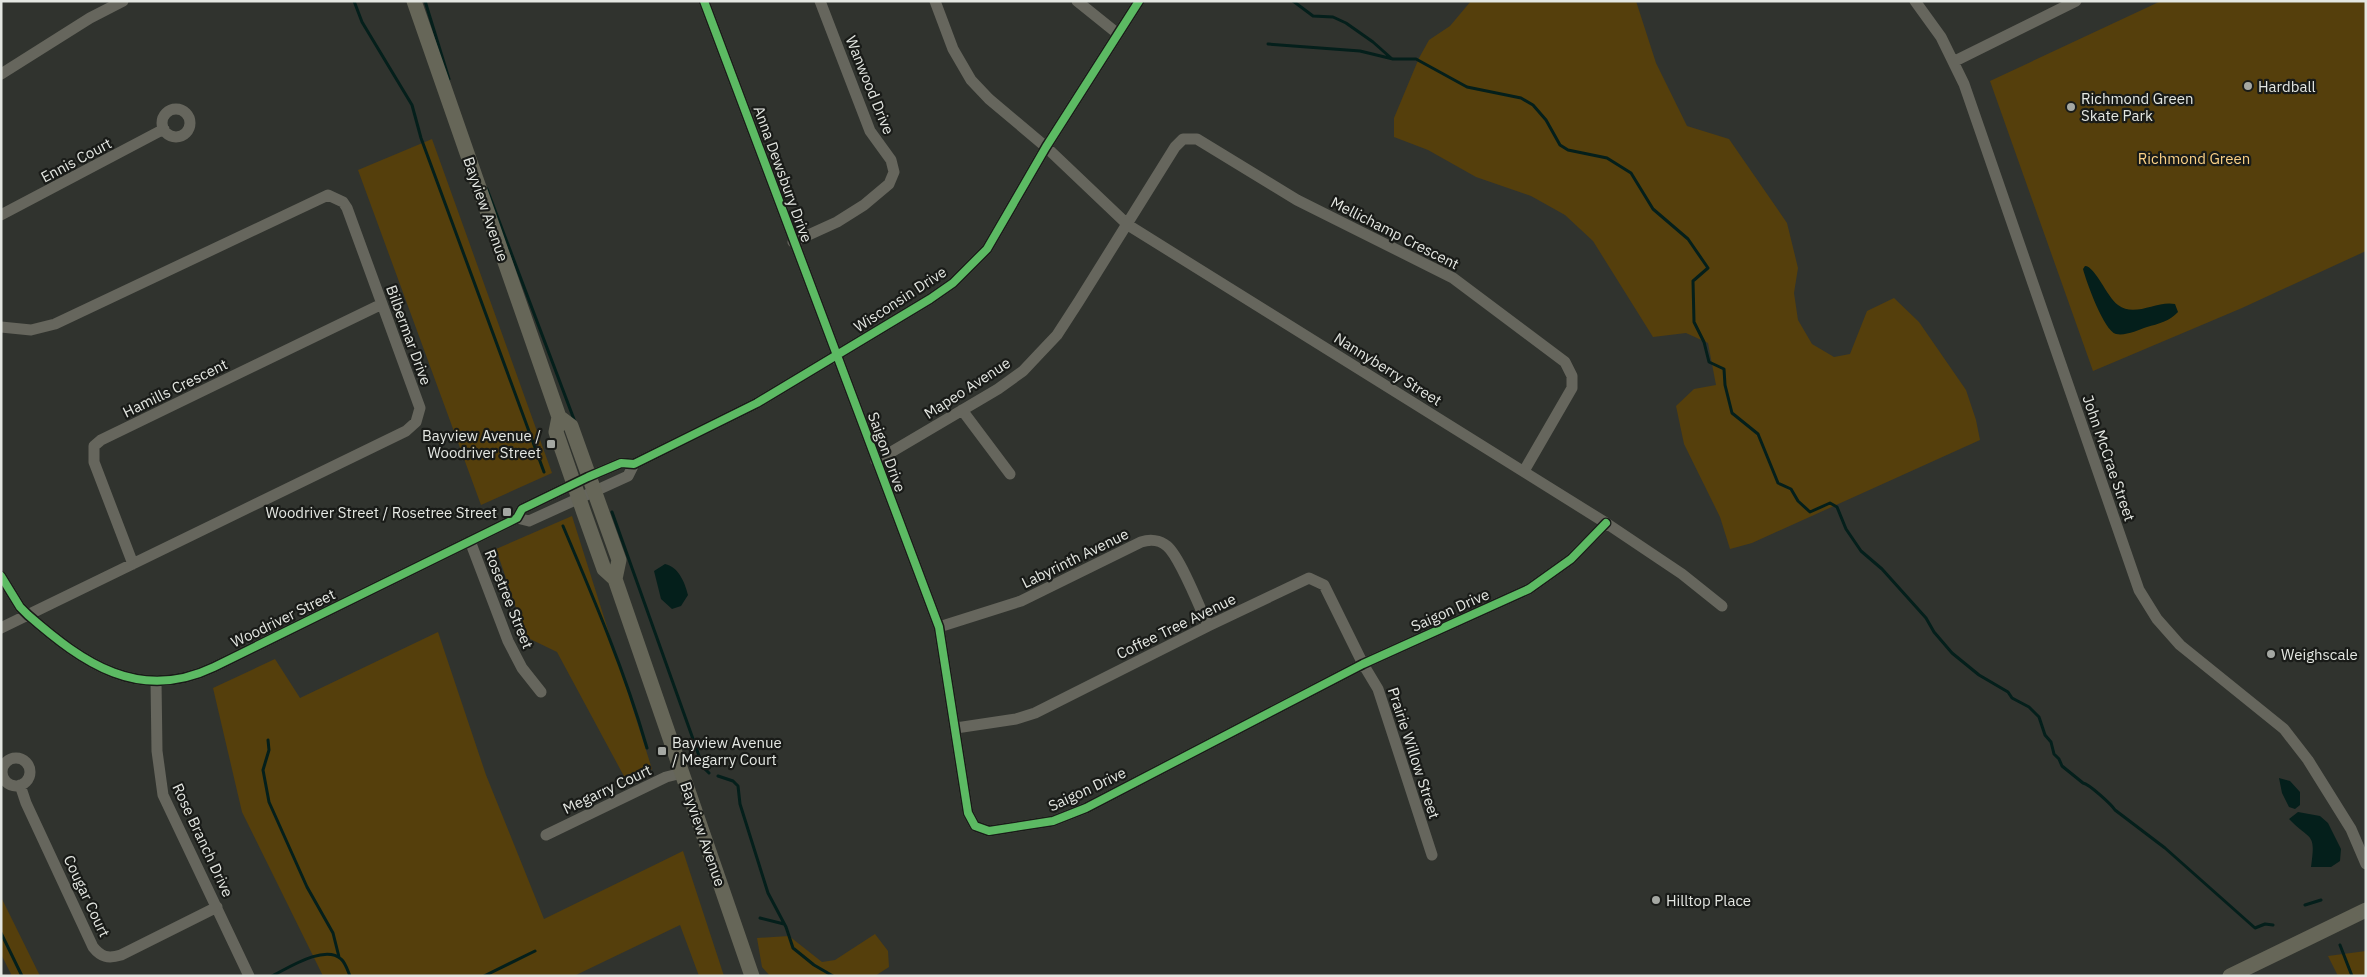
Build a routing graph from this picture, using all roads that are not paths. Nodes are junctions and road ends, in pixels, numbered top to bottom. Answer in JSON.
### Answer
{"nodes":[{"id":1,"x":123,"y":1,"type":"edge"},
{"id":2,"x":414,"y":1,"type":"edge"},
{"id":3,"x":704,"y":1,"type":"edge"},
{"id":4,"x":820,"y":1,"type":"edge"},
{"id":5,"x":935,"y":1,"type":"edge"},
{"id":6,"x":1077,"y":1,"type":"edge"},
{"id":7,"x":1139,"y":1,"type":"edge"},
{"id":8,"x":1915,"y":1,"type":"edge"},
{"id":9,"x":2076,"y":1,"type":"edge"},
{"id":10,"x":1118,"y":34,"type":"junction"},
{"id":11,"x":1955,"y":61,"type":"junction"},
{"id":12,"x":1,"y":74,"type":"edge"},
{"id":13,"x":164,"y":129,"type":"dead end"},
{"id":14,"x":1046,"y":147,"type":"junction"},
{"id":15,"x":1,"y":215,"type":"edge"},
{"id":16,"x":1128,"y":225,"type":"junction"},
{"id":17,"x":793,"y":242,"type":"junction"},
{"id":18,"x":382,"y":304,"type":"junction"},
{"id":19,"x":1,"y":327,"type":"edge"},
{"id":20,"x":837,"y":356,"type":"junction"},
{"id":21,"x":962,"y":410,"type":"junction"},
{"id":22,"x":559,"y":417,"type":"junction"},
{"id":23,"x":876,"y":461,"type":"junction"},
{"id":24,"x":634,"y":464,"type":"junction"},
{"id":25,"x":1524,"y":471,"type":"junction"},
{"id":26,"x":1010,"y":474,"type":"dead end"},
{"id":27,"x":588,"y":476,"type":"junction"},
{"id":28,"x":574,"y":483,"type":"junction"},
{"id":29,"x":594,"y":491,"type":"junction"},
{"id":30,"x":580,"y":498,"type":"junction"},
{"id":31,"x":517,"y":518,"type":"junction"},
{"id":32,"x":1606,"y":523,"type":"junction"},
{"id":33,"x":470,"y":541,"type":"junction"},
{"id":34,"x":133,"y":564,"type":"junction"},
{"id":35,"x":1,"y":576,"type":"edge"},
{"id":36,"x":615,"y":579,"type":"junction"},
{"id":37,"x":1722,"y":606,"type":"dead end"},
{"id":38,"x":28,"y":615,"type":"junction"},
{"id":39,"x":1208,"y":626,"type":"junction"},
{"id":40,"x":939,"y":627,"type":"junction"},
{"id":41,"x":1,"y":628,"type":"edge"},
{"id":42,"x":1363,"y":664,"type":"junction"},
{"id":43,"x":156,"y":681,"type":"junction"},
{"id":44,"x":541,"y":692,"type":"dead end"},
{"id":45,"x":956,"y":728,"type":"junction"},
{"id":46,"x":682,"y":773,"type":"junction"},
{"id":47,"x":20,"y":785,"type":"dead end"},
{"id":48,"x":546,"y":835,"type":"dead end"},
{"id":49,"x":1432,"y":855,"type":"dead end"},
{"id":50,"x":2366,"y":864,"type":"edge"},
{"id":51,"x":217,"y":907,"type":"junction"},
{"id":52,"x":2366,"y":910,"type":"edge"},
{"id":53,"x":248,"y":973,"type":"edge"},
{"id":54,"x":752,"y":976,"type":"edge"},
{"id":55,"x":2230,"y":976,"type":"edge"}],
"edges":[{"from":1,"to":12,"type":"street"},
{"from":2,"to":22,"type":"main road","name":"Bayview Avenue"},
{"from":3,"to":17,"type":"street","name":"Anna Dewsbury Drive"},
{"from":4,"to":17,"type":"street","name":"Wanwood Drive"},
{"from":5,"to":14,"type":"street","name":"Nannyberry Street"},
{"from":6,"to":10,"type":"street"},
{"from":7,"to":10,"type":"street","name":"Wisconsin Drive"},
{"from":8,"to":11,"type":"street","name":"John McCrae Street"},
{"from":9,"to":11,"type":"street"},
{"from":10,"to":14,"type":"street","name":"Wisconsin Drive"},
{"from":11,"to":50,"type":"street","name":"John McCrae Street"},
{"from":13,"to":15,"type":"street","name":"Ennis Court"},
{"from":14,"to":16,"type":"street","name":"Nannyberry Street"},
{"from":14,"to":20,"type":"street","name":"Wisconsin Drive"},
{"from":16,"to":21,"type":"street","name":"Mapeo Avenue"},
{"from":16,"to":25,"type":"street","name":"Nannyberry Street"},
{"from":16,"to":25,"type":"street","name":"Mellichamp Crescent"},
{"from":17,"to":20,"type":"street","name":"Anna Dewsbury Drive"},
{"from":18,"to":19,"type":"street","name":"Bilbermar Drive"},
{"from":18,"to":34,"type":"street","name":"Bilbermar Drive"},
{"from":18,"to":34,"type":"street","name":"Hamills Crescent"},
{"from":20,"to":23,"type":"street","name":"Saigon Drive"},
{"from":20,"to":24,"type":"street","name":"Wisconsin Drive"},
{"from":21,"to":23,"type":"street","name":"Mapeo Avenue"},
{"from":21,"to":26,"type":"street"},
{"from":22,"to":27,"type":"main road","name":"Bayview Avenue"},
{"from":22,"to":28,"type":"main road","name":"Bayview Avenue"},
{"from":23,"to":40,"type":"street","name":"Saigon Drive"},
{"from":24,"to":27,"type":"street","name":"Wisconsin Drive"},
{"from":24,"to":29,"type":"street","name":"Wisconsin Drive"},
{"from":25,"to":32,"type":"street","name":"Nannyberry Street"},
{"from":27,"to":28,"type":"street","name":"Woodriver Street"},
{"from":27,"to":29,"type":"main road","name":"Bayview Avenue"},
{"from":28,"to":30,"type":"main road","name":"Bayview Avenue"},
{"from":28,"to":31,"type":"street","name":"Woodriver Street"},
{"from":29,"to":30,"type":"street","name":"Wisconsin Drive"},
{"from":29,"to":36,"type":"main road","name":"Bayview Avenue"},
{"from":30,"to":31,"type":"street","name":"Woodriver Street"},
{"from":30,"to":36,"type":"main road","name":"Bayview Avenue"},
{"from":31,"to":33,"type":"street","name":"Woodriver Street"},
{"from":32,"to":37,"type":"street","name":"Nannyberry Street"},
{"from":32,"to":42,"type":"street","name":"Saigon Drive"},
{"from":33,"to":43,"type":"street","name":"Woodriver Street"},
{"from":33,"to":44,"type":"street","name":"Rosetree Street"},
{"from":34,"to":38,"type":"street","name":"Bilbermar Drive"},
{"from":35,"to":38,"type":"street","name":"Woodriver Street"},
{"from":36,"to":46,"type":"main road","name":"Bayview Avenue"},
{"from":38,"to":41,"type":"street","name":"Bilbermar Drive"},
{"from":38,"to":43,"type":"street","name":"Woodriver Street"},
{"from":39,"to":40,"type":"street","name":"Labyrinth Avenue"},
{"from":39,"to":42,"type":"street","name":"Coffee Tree Avenue"},
{"from":39,"to":45,"type":"street","name":"Coffee Tree Avenue"},
{"from":40,"to":45,"type":"street","name":"Saigon Drive"},
{"from":42,"to":45,"type":"street","name":"Saigon Drive"},
{"from":42,"to":49,"type":"street","name":"Prairie Willow Street"},
{"from":43,"to":51,"type":"street","name":"Rose Branch Drive"},
{"from":46,"to":48,"type":"street","name":"Megarry Court"},
{"from":46,"to":54,"type":"main road","name":"Bayview Avenue"},
{"from":47,"to":51,"type":"street","name":"Cougar Court"},
{"from":51,"to":53,"type":"street","name":"Rose Branch Drive"},
{"from":52,"to":55,"type":"main road"}]}
